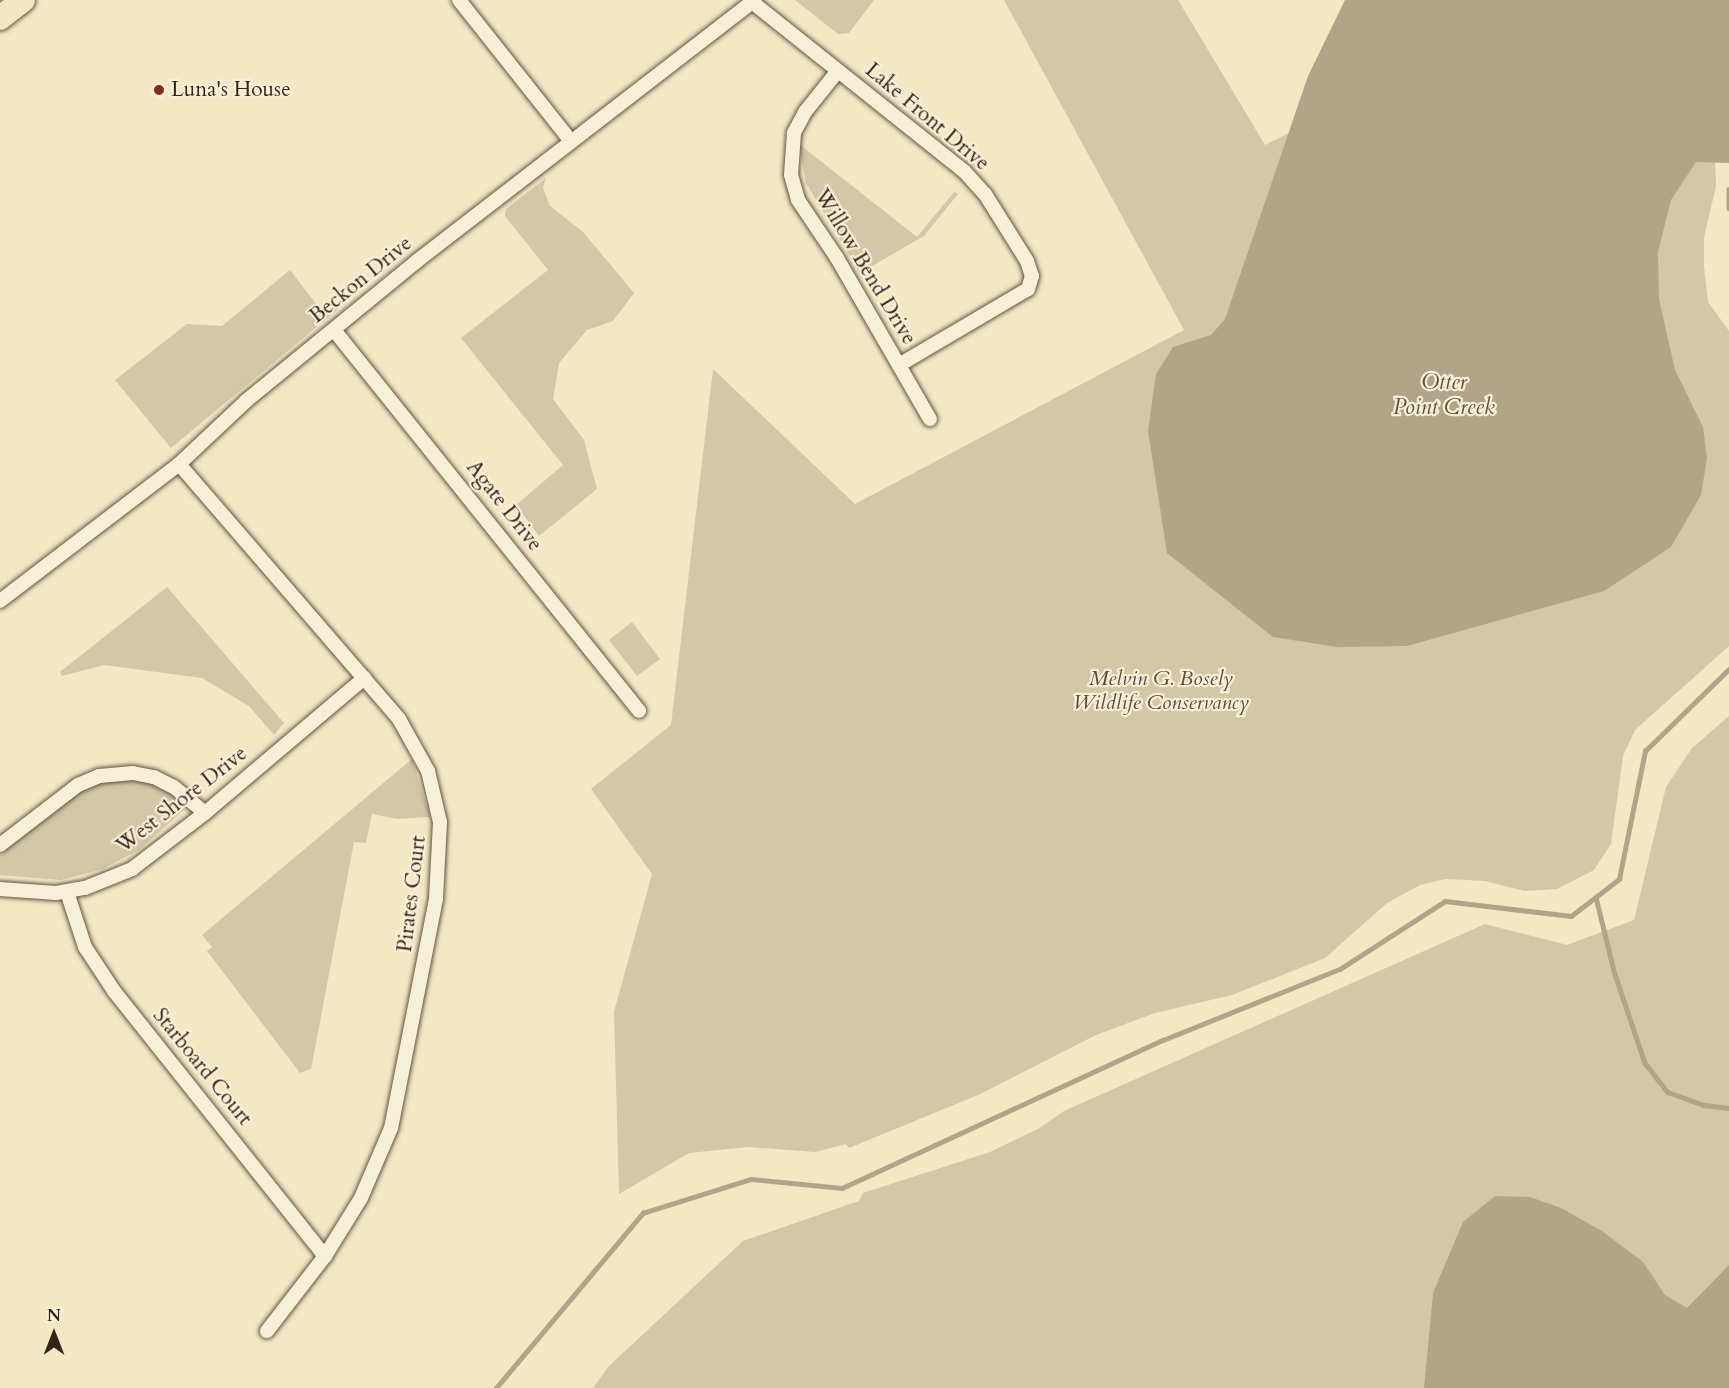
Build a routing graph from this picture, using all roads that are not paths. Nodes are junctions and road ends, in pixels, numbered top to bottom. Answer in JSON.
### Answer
{"nodes":[{"id":1,"x":23,"y":0,"type":"edge"},
{"id":2,"x":459,"y":0,"type":"edge"},
{"id":3,"x":753,"y":1,"type":"edge"},
{"id":4,"x":0,"y":18,"type":"edge"},
{"id":5,"x":837,"y":72,"type":"junction"},
{"id":6,"x":570,"y":140,"type":"junction"},
{"id":7,"x":334,"y":330,"type":"junction"},
{"id":8,"x":899,"y":365,"type":"junction"},
{"id":9,"x":930,"y":419,"type":"dead end"},
{"id":10,"x":179,"y":464,"type":"junction"},
{"id":11,"x":0,"y":601,"type":"edge"},
{"id":12,"x":364,"y":678,"type":"junction"},
{"id":13,"x":639,"y":711,"type":"dead end"},
{"id":14,"x":205,"y":813,"type":"junction"},
{"id":15,"x":0,"y":845,"type":"edge"},
{"id":16,"x":0,"y":889,"type":"edge"},
{"id":17,"x":67,"y":892,"type":"junction"},
{"id":18,"x":325,"y":1256,"type":"junction"},
{"id":19,"x":267,"y":1331,"type":"dead end"}],
"edges":[{"from":1,"to":4,"type":"highway"},
{"from":2,"to":6,"type":"street"},
{"from":3,"to":5,"type":"street","name":"Lake Front Drive"},
{"from":3,"to":6,"type":"street","name":"Beckon Drive"},
{"from":5,"to":8,"type":"street","name":"Willow Bend Drive"},
{"from":5,"to":8,"type":"street","name":"Lake Front Drive"},
{"from":6,"to":7,"type":"street","name":"Beckon Drive"},
{"from":7,"to":10,"type":"street","name":"Beckon Drive"},
{"from":7,"to":13,"type":"street","name":"Agate Drive"},
{"from":8,"to":9,"type":"street","name":"Willow Bend Drive"},
{"from":10,"to":11,"type":"street","name":"Beckon Drive"},
{"from":10,"to":12,"type":"street","name":"Pirates Court"},
{"from":12,"to":14,"type":"street","name":"West Shore Drive"},
{"from":12,"to":18,"type":"street","name":"Pirates Court"},
{"from":14,"to":15,"type":"street"},
{"from":14,"to":17,"type":"street","name":"West Shore Drive"},
{"from":16,"to":17,"type":"street","name":"West Shore Drive"},
{"from":17,"to":18,"type":"street","name":"Starboard Court"},
{"from":18,"to":19,"type":"street","name":"Pirates Court"}]}
